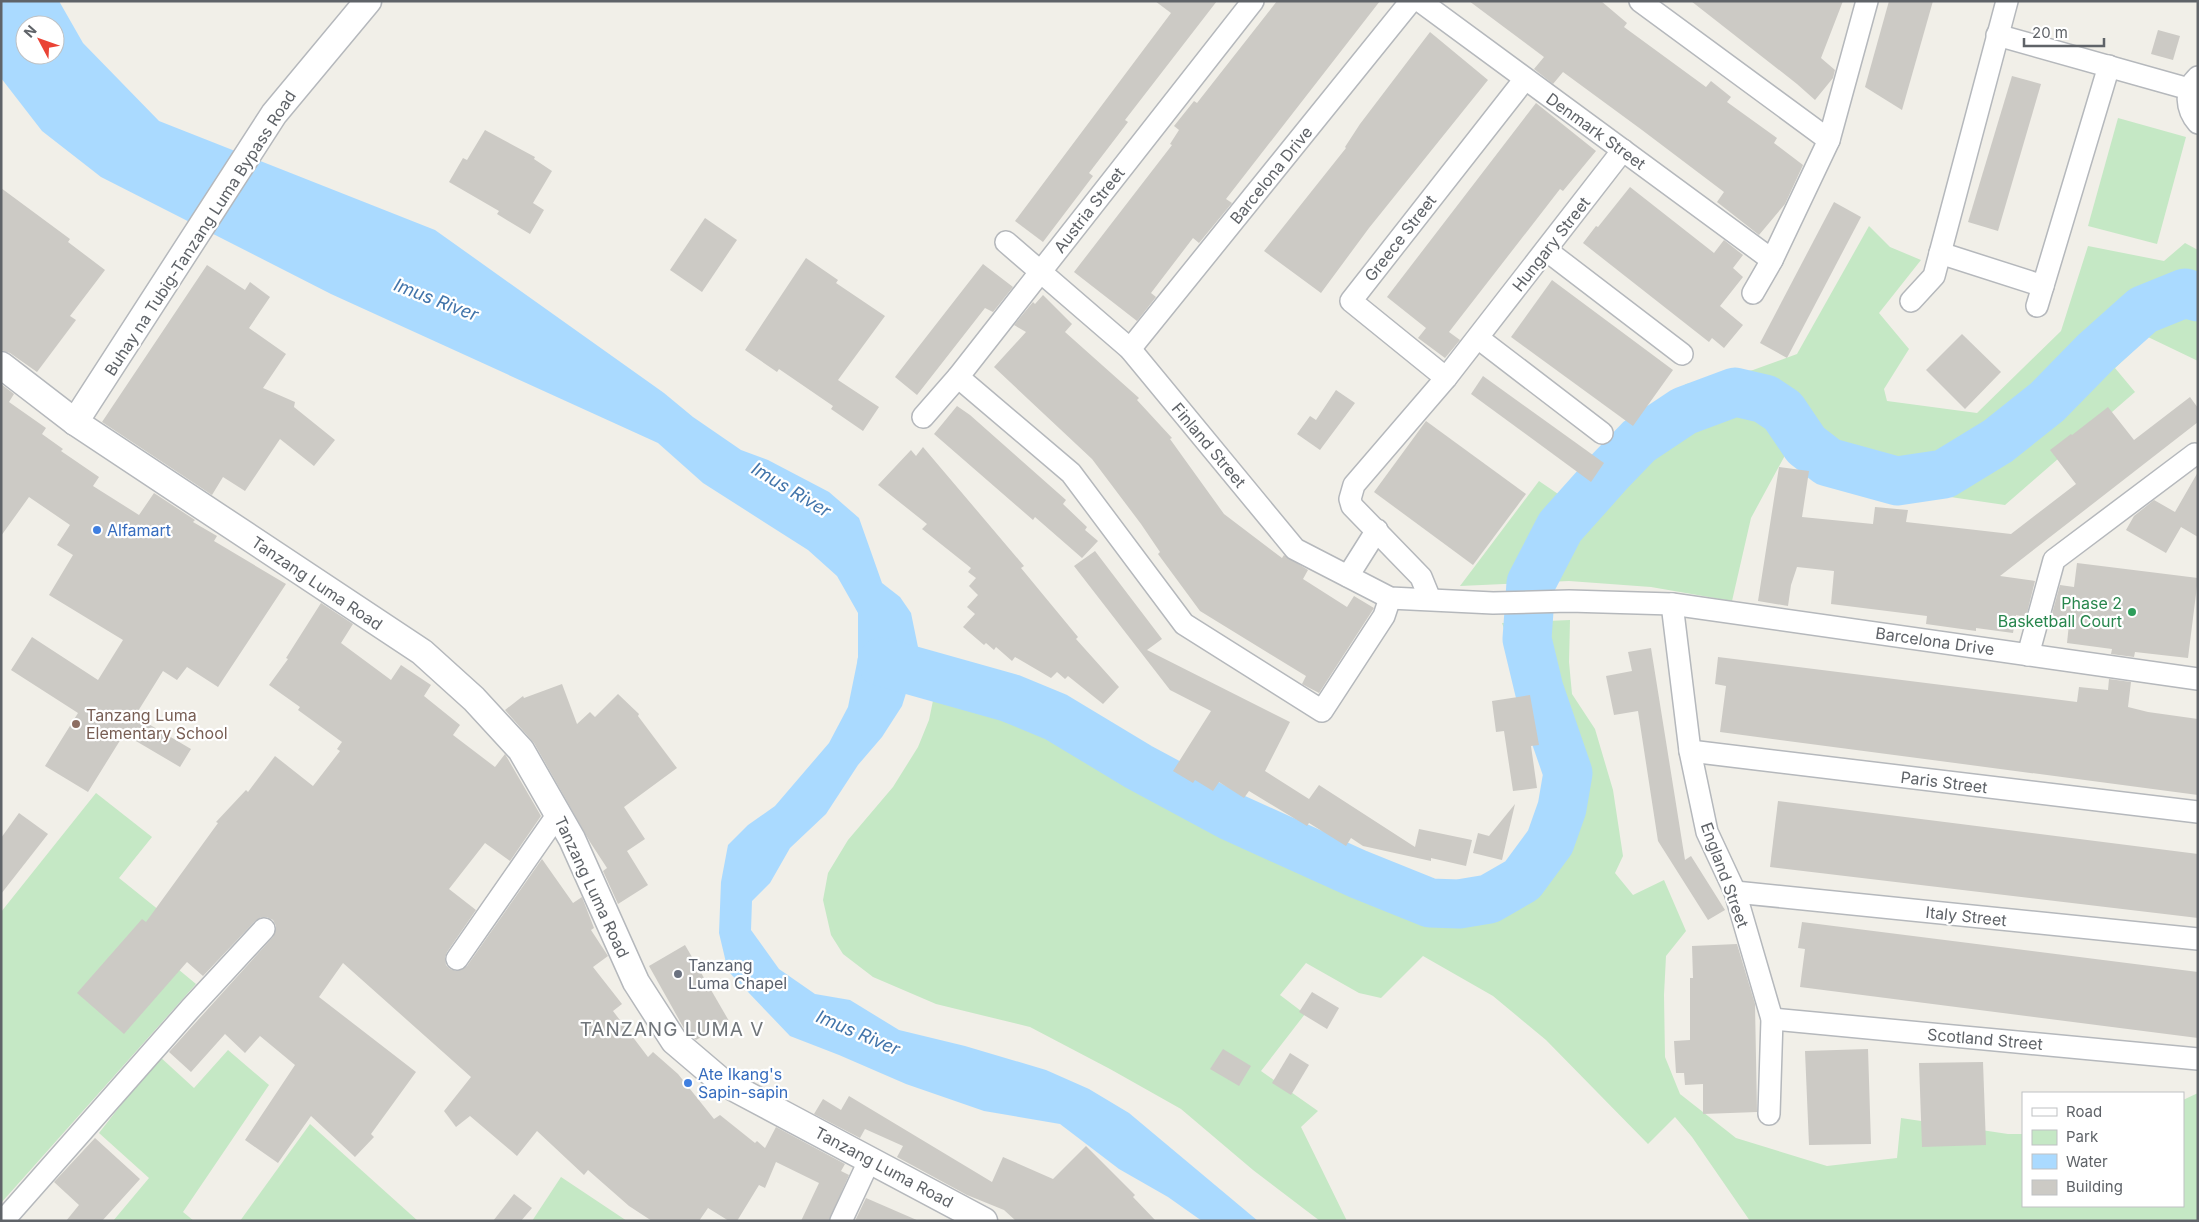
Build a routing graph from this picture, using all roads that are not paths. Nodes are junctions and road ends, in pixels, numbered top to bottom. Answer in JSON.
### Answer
{"nodes":[{"id":1,"x":368,"y":1,"type":"edge"},
{"id":2,"x":1253,"y":1,"type":"edge"},
{"id":3,"x":1412,"y":1,"type":"edge"},
{"id":4,"x":1420,"y":1,"type":"edge"},
{"id":5,"x":1640,"y":1,"type":"edge"},
{"id":6,"x":1867,"y":1,"type":"edge"},
{"id":7,"x":2007,"y":1,"type":"edge"},
{"id":8,"x":1997,"y":35,"type":"junction"},
{"id":9,"x":2109,"y":66,"type":"junction"},
{"id":10,"x":1526,"y":79,"type":"junction"},
{"id":11,"x":2194,"y":83,"type":"edge"},
{"id":12,"x":2198,"y":123,"type":"edge"},
{"id":13,"x":1829,"y":140,"type":"junction"},
{"id":14,"x":1623,"y":150,"type":"junction"},
{"id":15,"x":1006,"y":242,"type":"dead end"},
{"id":16,"x":1546,"y":250,"type":"junction"},
{"id":17,"x":1940,"y":253,"type":"junction"},
{"id":18,"x":1772,"y":260,"type":"junction"},
{"id":19,"x":1041,"y":272,"type":"junction"},
{"id":20,"x":1753,"y":293,"type":"dead end"},
{"id":21,"x":1912,"y":301,"type":"dead end"},
{"id":22,"x":1478,"y":338,"type":"junction"},
{"id":23,"x":1130,"y":349,"type":"junction"},
{"id":24,"x":1682,"y":354,"type":"dead end"},
{"id":25,"x":1,"y":365,"type":"edge"},
{"id":26,"x":958,"y":376,"type":"junction"},
{"id":27,"x":1446,"y":378,"type":"junction"},
{"id":28,"x":923,"y":417,"type":"dead end"},
{"id":29,"x":75,"y":422,"type":"junction"},
{"id":30,"x":1602,"y":433,"type":"dead end"},
{"id":31,"x":2198,"y":455,"type":"edge"},
{"id":32,"x":1377,"y":530,"type":"junction"},
{"id":33,"x":1348,"y":576,"type":"junction"},
{"id":34,"x":1390,"y":598,"type":"junction"},
{"id":35,"x":1430,"y":599,"type":"junction"},
{"id":36,"x":1672,"y":604,"type":"junction"},
{"id":37,"x":2028,"y":655,"type":"junction"},
{"id":38,"x":2198,"y":679,"type":"edge"},
{"id":39,"x":1690,"y":751,"type":"junction"},
{"id":40,"x":2198,"y":812,"type":"edge"},
{"id":41,"x":558,"y":814,"type":"junction"},
{"id":42,"x":1735,"y":892,"type":"junction"},
{"id":43,"x":264,"y":929,"type":"dead end"},
{"id":44,"x":2198,"y":939,"type":"edge"},
{"id":45,"x":457,"y":959,"type":"dead end"},
{"id":46,"x":1772,"y":1019,"type":"junction"},
{"id":47,"x":2198,"y":1060,"type":"edge"},
{"id":48,"x":1769,"y":1114,"type":"dead end"},
{"id":49,"x":870,"y":1159,"type":"junction"},
{"id":50,"x":3,"y":1221,"type":"edge"},
{"id":51,"x":841,"y":1221,"type":"edge"},
{"id":52,"x":984,"y":1221,"type":"edge"}],
"edges":[{"from":1,"to":29,"type":"street","name":"Buhay na Tubig-Tanzang Luma Bypass Road"},
{"from":2,"to":19,"type":"street","name":"Austria Street"},
{"from":3,"to":23,"type":"street","name":"Barcelona Drive"},
{"from":4,"to":10,"type":"street","name":"Denmark Street"},
{"from":5,"to":13,"type":"street"},
{"from":6,"to":13,"type":"street"},
{"from":7,"to":8,"type":"street"},
{"from":8,"to":9,"type":"street"},
{"from":8,"to":17,"type":"street"},
{"from":9,"to":11,"type":"street"},
{"from":9,"to":17,"type":"street"},
{"from":10,"to":14,"type":"street","name":"Denmark Street"},
{"from":10,"to":27,"type":"street","name":"Greece Street"},
{"from":11,"to":12,"type":"street"},
{"from":13,"to":18,"type":"street"},
{"from":14,"to":16,"type":"street","name":"Hungary Street"},
{"from":14,"to":18,"type":"street","name":"Denmark Street"},
{"from":15,"to":19,"type":"street","name":"Finland Street"},
{"from":16,"to":22,"type":"street","name":"Hungary Street"},
{"from":16,"to":24,"type":"street"},
{"from":17,"to":21,"type":"street"},
{"from":18,"to":20,"type":"street"},
{"from":19,"to":23,"type":"street","name":"Finland Street"},
{"from":19,"to":26,"type":"street","name":"Austria Street"},
{"from":22,"to":27,"type":"street","name":"Hungary Street"},
{"from":22,"to":30,"type":"street"},
{"from":23,"to":33,"type":"street","name":"Finland Street"},
{"from":25,"to":29,"type":"street","name":"Tanzang Luma Road"},
{"from":26,"to":28,"type":"street","name":"Austria Street"},
{"from":26,"to":34,"type":"street"},
{"from":27,"to":32,"type":"street","name":"Hungary Street"},
{"from":29,"to":41,"type":"street","name":"Tanzang Luma Road"},
{"from":31,"to":37,"type":"street"},
{"from":32,"to":33,"type":"street"},
{"from":32,"to":35,"type":"street"},
{"from":33,"to":34,"type":"street","name":"Finland Street"},
{"from":34,"to":35,"type":"street","name":"Barcelona Drive"},
{"from":35,"to":36,"type":"street","name":"Barcelona Drive"},
{"from":36,"to":37,"type":"street","name":"Barcelona Drive"},
{"from":36,"to":39,"type":"street","name":"England Street"},
{"from":37,"to":38,"type":"street","name":"Barcelona Drive"},
{"from":39,"to":40,"type":"street","name":"Paris Street"},
{"from":39,"to":42,"type":"street","name":"England Street"},
{"from":41,"to":45,"type":"street"},
{"from":41,"to":49,"type":"street","name":"Tanzang Luma Road"},
{"from":42,"to":44,"type":"street","name":"Italy Street"},
{"from":42,"to":46,"type":"street","name":"England Street"},
{"from":43,"to":50,"type":"street"},
{"from":46,"to":47,"type":"street","name":"Scotland Street"},
{"from":46,"to":48,"type":"street","name":"England Street"},
{"from":49,"to":51,"type":"street"},
{"from":49,"to":52,"type":"street","name":"Tanzang Luma Road"}]}
